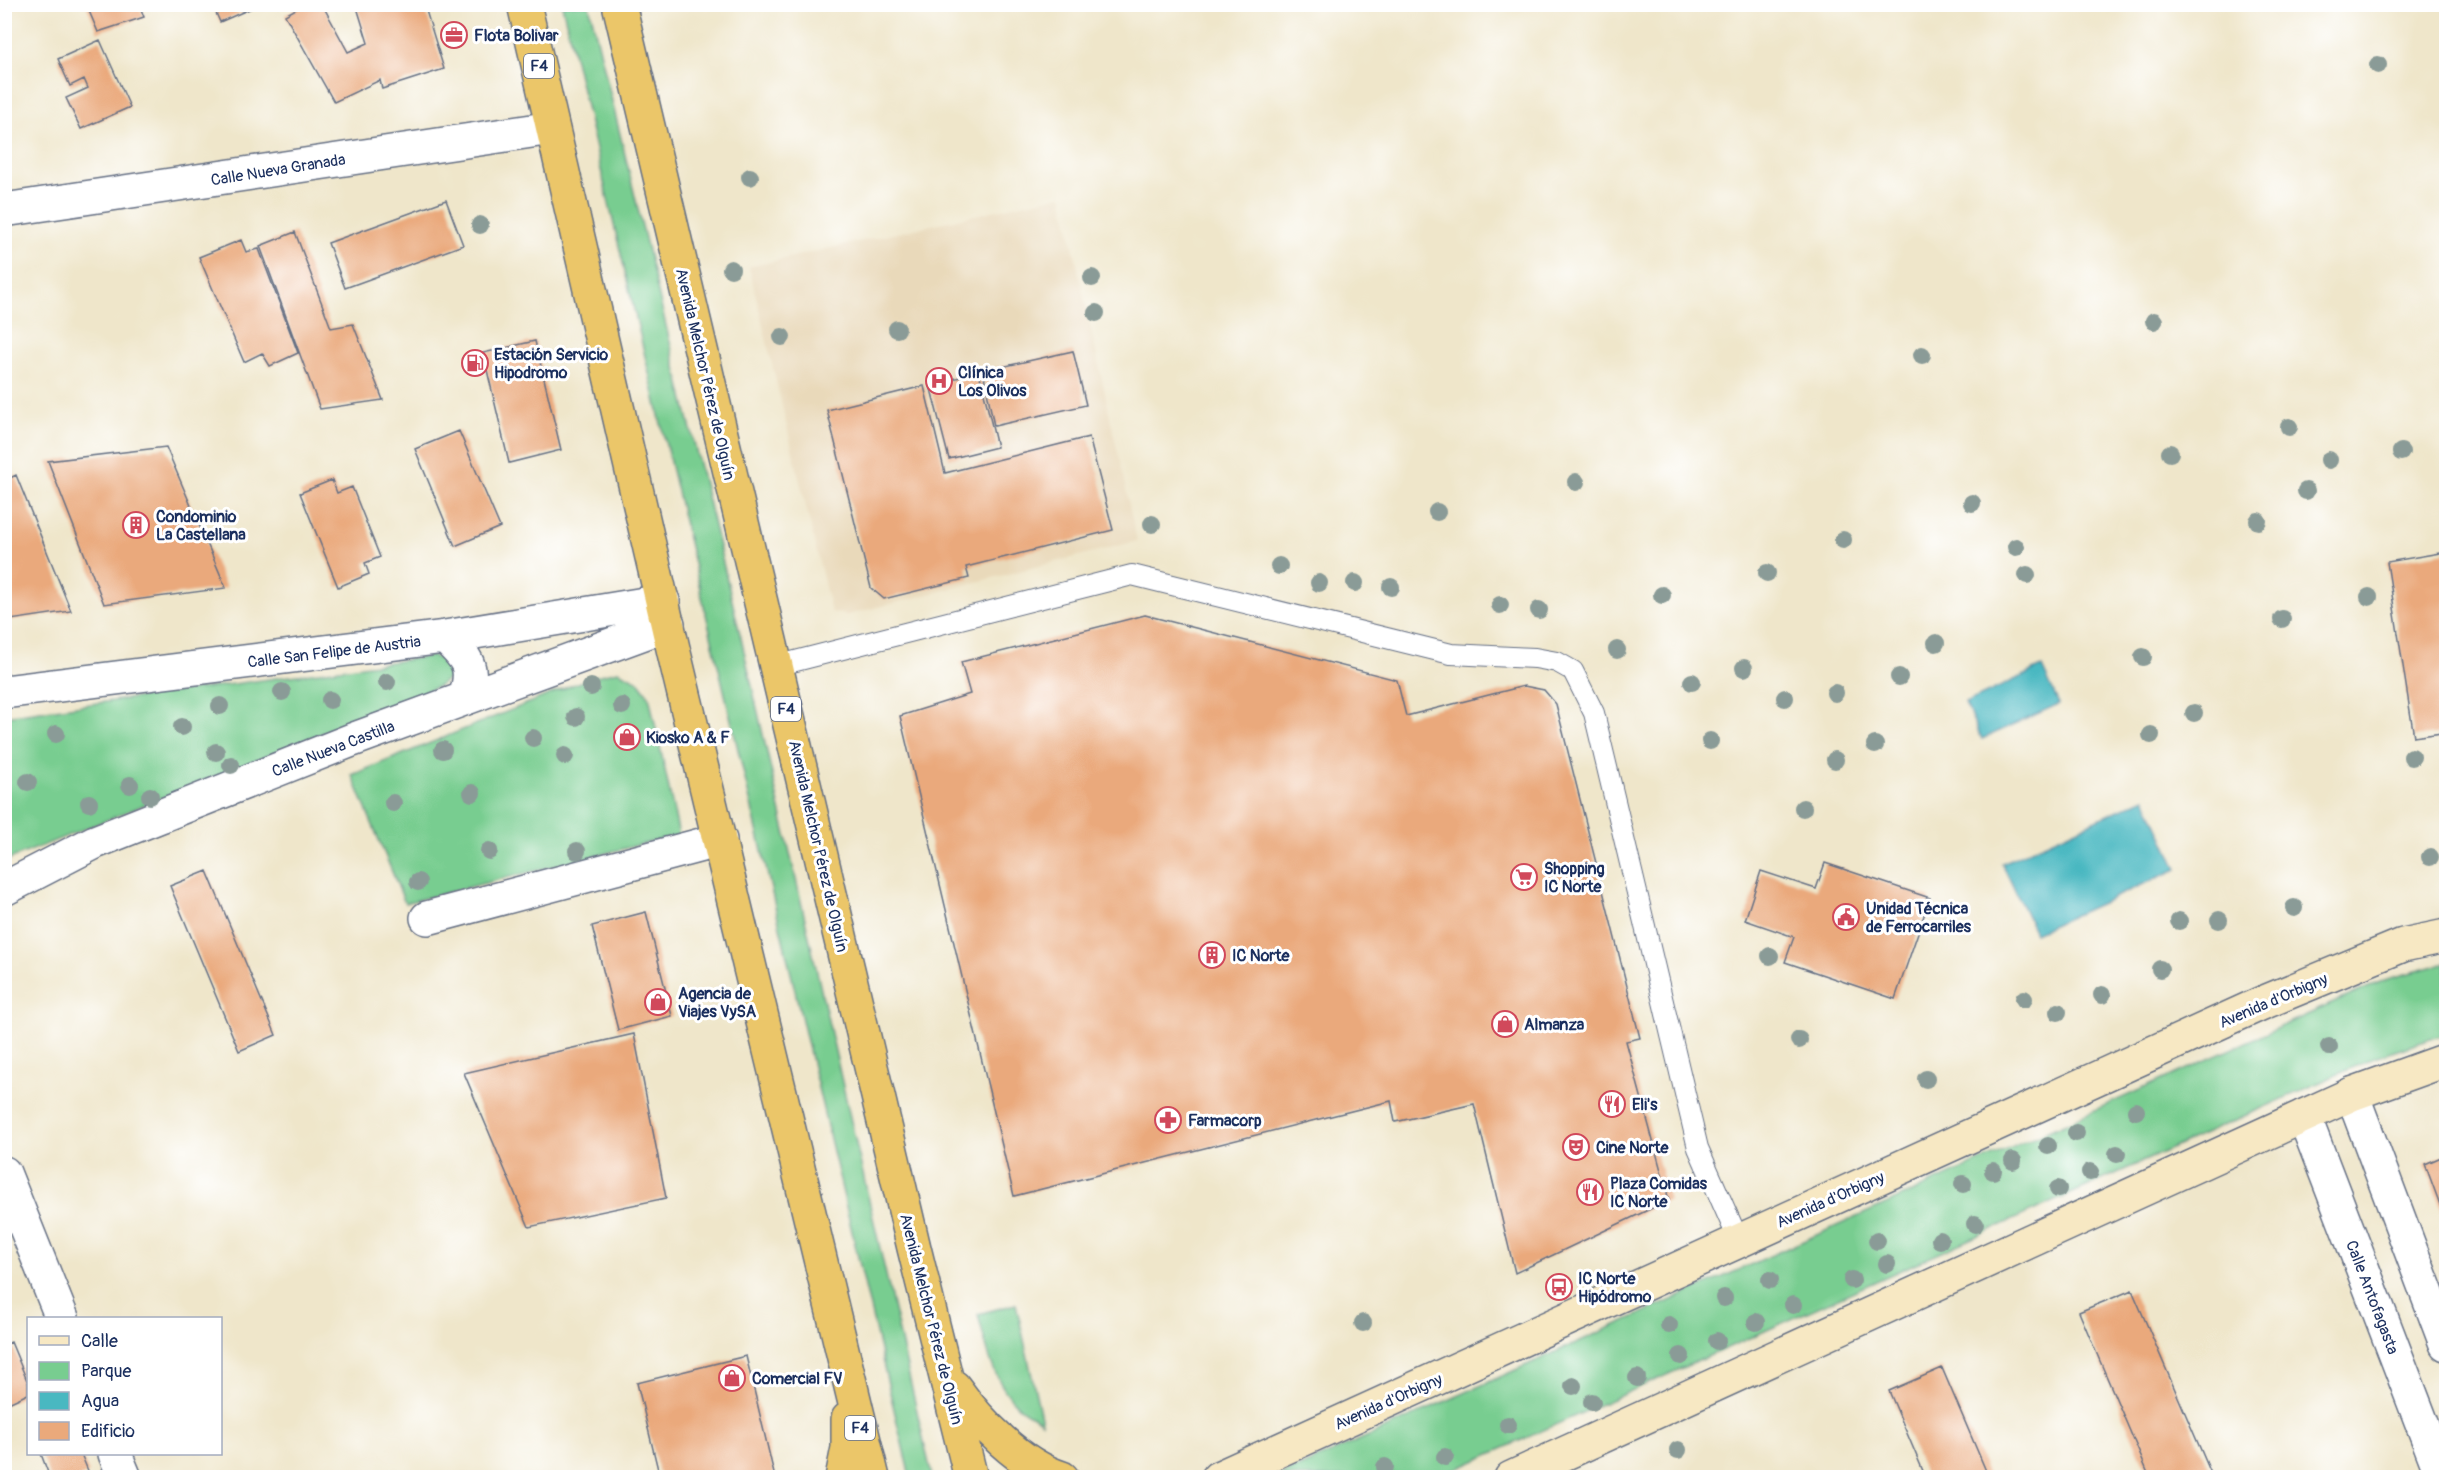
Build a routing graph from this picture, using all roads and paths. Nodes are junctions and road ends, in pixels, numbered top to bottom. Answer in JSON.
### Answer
{"nodes":[{"id":1,"x":524,"y":4,"type":"edge"},
{"id":2,"x":619,"y":4,"type":"edge"},
{"id":3,"x":552,"y":128,"type":"junction"},
{"id":4,"x":4,"y":210,"type":"edge"},
{"id":5,"x":665,"y":612,"type":"junction"},
{"id":6,"x":445,"y":637,"type":"junction"},
{"id":7,"x":776,"y":666,"type":"junction"},
{"id":8,"x":4,"y":692,"type":"edge"},
{"id":9,"x":465,"y":698,"type":"junction"},
{"id":10,"x":720,"y":840,"type":"junction"},
{"id":11,"x":4,"y":889,"type":"edge"},
{"id":12,"x":427,"y":918,"type":"dead end"},
{"id":13,"x":2446,"y":936,"type":"edge"},
{"id":14,"x":2446,"y":1060,"type":"edge"},
{"id":15,"x":2352,"y":1094,"type":"junction"},
{"id":16,"x":2304,"y":1116,"type":"junction"},
{"id":17,"x":4,"y":1173,"type":"edge"},
{"id":18,"x":1739,"y":1241,"type":"junction"},
{"id":19,"x":62,"y":1317,"type":"edge"},
{"id":20,"x":2446,"y":1344,"type":"edge"},
{"id":21,"x":848,"y":1378,"type":"junction"},
{"id":22,"x":948,"y":1378,"type":"junction"},
{"id":23,"x":115,"y":1455,"type":"edge"},
{"id":24,"x":124,"y":1478,"type":"edge"},
{"id":25,"x":842,"y":1478,"type":"edge"},
{"id":26,"x":873,"y":1478,"type":"edge"},
{"id":27,"x":971,"y":1478,"type":"edge"},
{"id":28,"x":1062,"y":1478,"type":"edge"},
{"id":29,"x":1218,"y":1478,"type":"edge"},
{"id":30,"x":1511,"y":1478,"type":"edge"},
{"id":31,"x":2443,"y":1478,"type":"edge"}],
"edges":[{"from":1,"to":3,"type":"highway","number":"F4"},
{"from":2,"to":7,"type":"highway","name":"Avenida Melchor Pérez de Olguín","number":"F4"},
{"from":3,"to":4,"type":"street","name":"Calle Nueva Granada"},
{"from":3,"to":5,"type":"highway","number":"F4"},
{"from":5,"to":6,"type":"street","name":"Calle San Felipe de Austria"},
{"from":5,"to":9,"type":"street","name":"Calle Nueva Castilla"},
{"from":5,"to":10,"type":"highway","number":"F4"},
{"from":6,"to":8,"type":"street","name":"Calle San Felipe de Austria"},
{"from":6,"to":9,"type":"street"},
{"from":7,"to":18,"type":"lane"},
{"from":7,"to":22,"type":"highway","name":"Avenida Melchor Pérez de Olguín","number":"F4"},
{"from":9,"to":11,"type":"street","name":"Calle Nueva Castilla"},
{"from":10,"to":12,"type":"street"},
{"from":10,"to":21,"type":"highway","number":"F4"},
{"from":13,"to":18,"type":"main road","name":"Avenida d'Orbigny"},
{"from":14,"to":15,"type":"main road"},
{"from":15,"to":16,"type":"main road"},
{"from":15,"to":20,"type":"street"},
{"from":16,"to":30,"type":"main road"},
{"from":16,"to":31,"type":"street","name":"Calle Antofagasta"},
{"from":17,"to":19,"type":"street"},
{"from":18,"to":29,"type":"main road","name":"Avenida d'Orbigny"},
{"from":21,"to":25,"type":"highway"},
{"from":21,"to":26,"type":"highway","number":"F4"},
{"from":22,"to":27,"type":"highway","name":"Avenida Melchor Pérez de Olguín","number":"F4"},
{"from":22,"to":28,"type":"highway"},
{"from":23,"to":24,"type":"street"}]}
